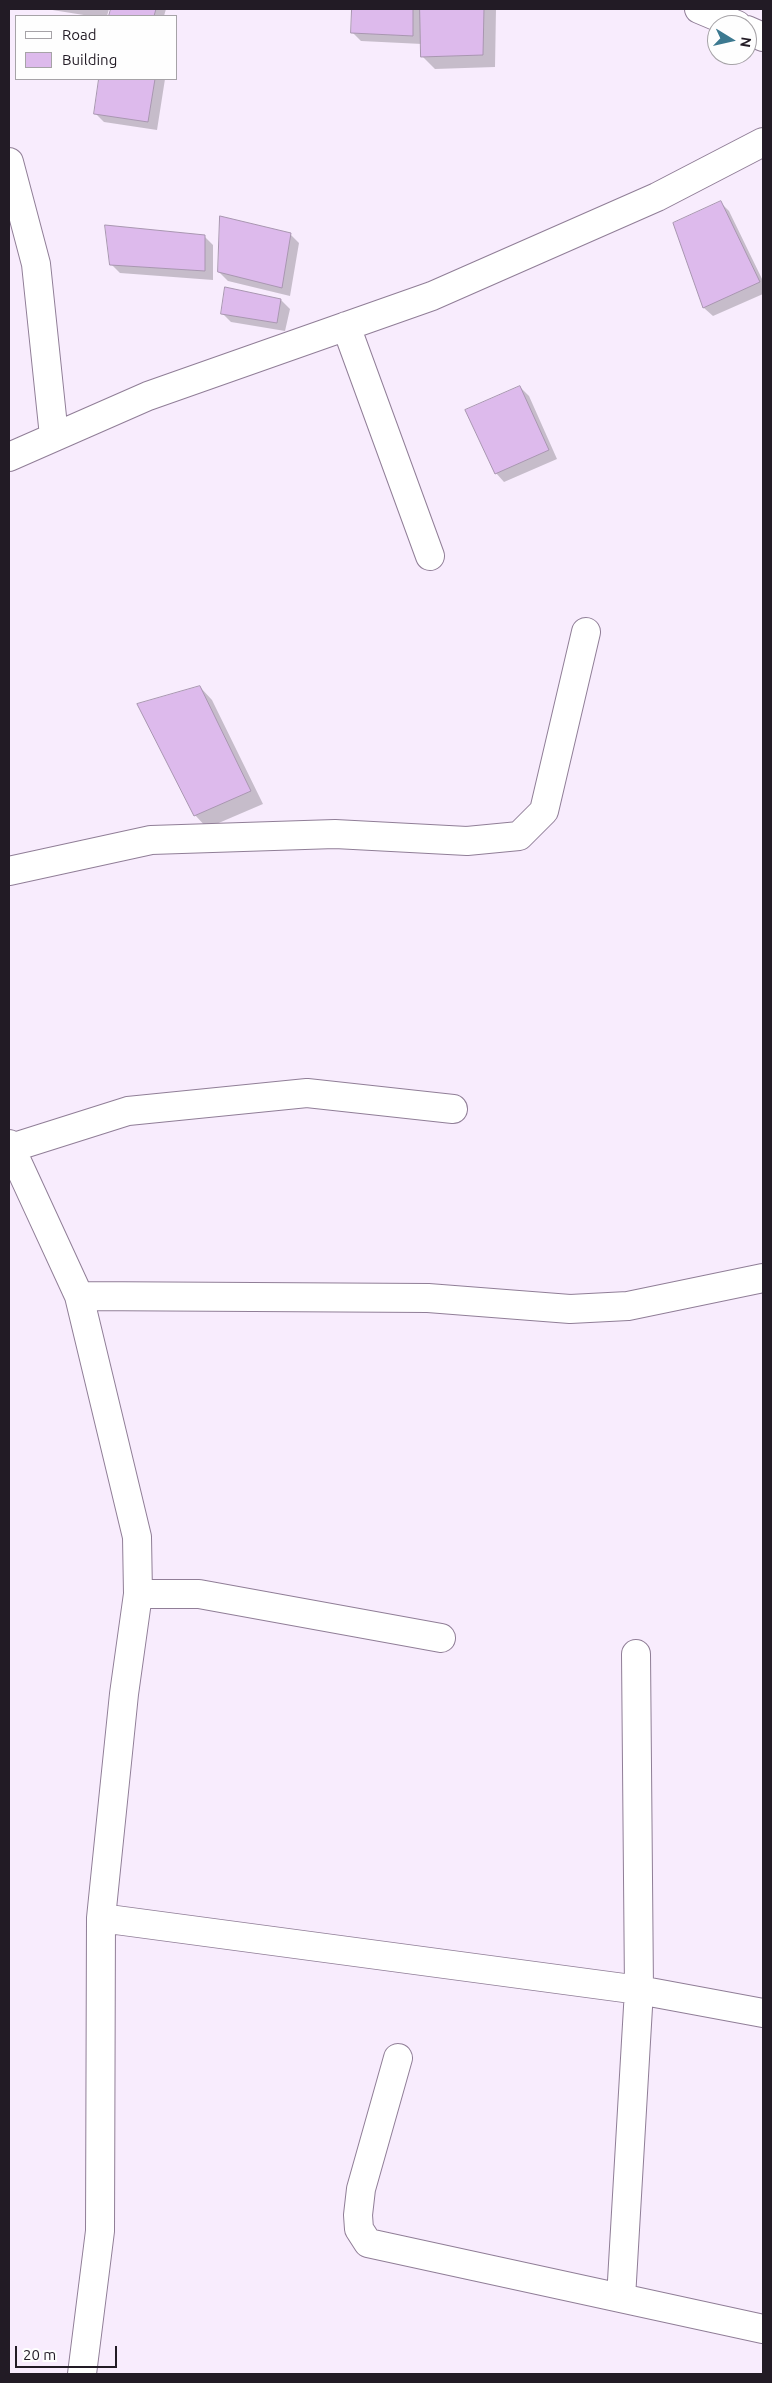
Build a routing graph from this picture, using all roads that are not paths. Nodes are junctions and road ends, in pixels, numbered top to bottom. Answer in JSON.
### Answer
{"nodes":[{"id":1,"x":699,"y":9,"type":"edge"},
{"id":2,"x":713,"y":15,"type":"edge"},
{"id":3,"x":763,"y":142,"type":"edge"},
{"id":4,"x":9,"y":162,"type":"edge"},
{"id":5,"x":346,"y":326,"type":"junction"},
{"id":6,"x":54,"y":436,"type":"junction"},
{"id":7,"x":9,"y":457,"type":"edge"},
{"id":8,"x":430,"y":556,"type":"dead end"},
{"id":9,"x":586,"y":632,"type":"dead end"},
{"id":10,"x":9,"y":871,"type":"edge"},
{"id":11,"x":453,"y":1109,"type":"dead end"},
{"id":12,"x":10,"y":1146,"type":"edge"},
{"id":13,"x":19,"y":1192,"type":"edge"},
{"id":14,"x":763,"y":1278,"type":"edge"},
{"id":15,"x":79,"y":1296,"type":"junction"},
{"id":16,"x":138,"y":1594,"type":"junction"},
{"id":17,"x":441,"y":1638,"type":"dead end"},
{"id":18,"x":636,"y":1654,"type":"dead end"},
{"id":19,"x":101,"y":1918,"type":"junction"},
{"id":20,"x":639,"y":1990,"type":"junction"},
{"id":21,"x":763,"y":2013,"type":"edge"},
{"id":22,"x":398,"y":2058,"type":"dead end"},
{"id":23,"x":621,"y":2298,"type":"junction"},
{"id":24,"x":763,"y":2329,"type":"edge"},
{"id":25,"x":82,"y":2374,"type":"edge"}],
"edges":[{"from":1,"to":2,"type":"street"},
{"from":3,"to":5,"type":"street"},
{"from":4,"to":6,"type":"street"},
{"from":5,"to":6,"type":"street"},
{"from":5,"to":8,"type":"street"},
{"from":6,"to":7,"type":"street"},
{"from":9,"to":10,"type":"street"},
{"from":11,"to":12,"type":"street"},
{"from":12,"to":13,"type":"street"},
{"from":13,"to":15,"type":"street"},
{"from":14,"to":15,"type":"street"},
{"from":15,"to":16,"type":"street"},
{"from":16,"to":17,"type":"street"},
{"from":16,"to":19,"type":"street"},
{"from":18,"to":20,"type":"street"},
{"from":19,"to":20,"type":"street"},
{"from":19,"to":25,"type":"street"},
{"from":20,"to":21,"type":"street"},
{"from":20,"to":23,"type":"street"},
{"from":22,"to":23,"type":"street"},
{"from":23,"to":24,"type":"street"}]}
